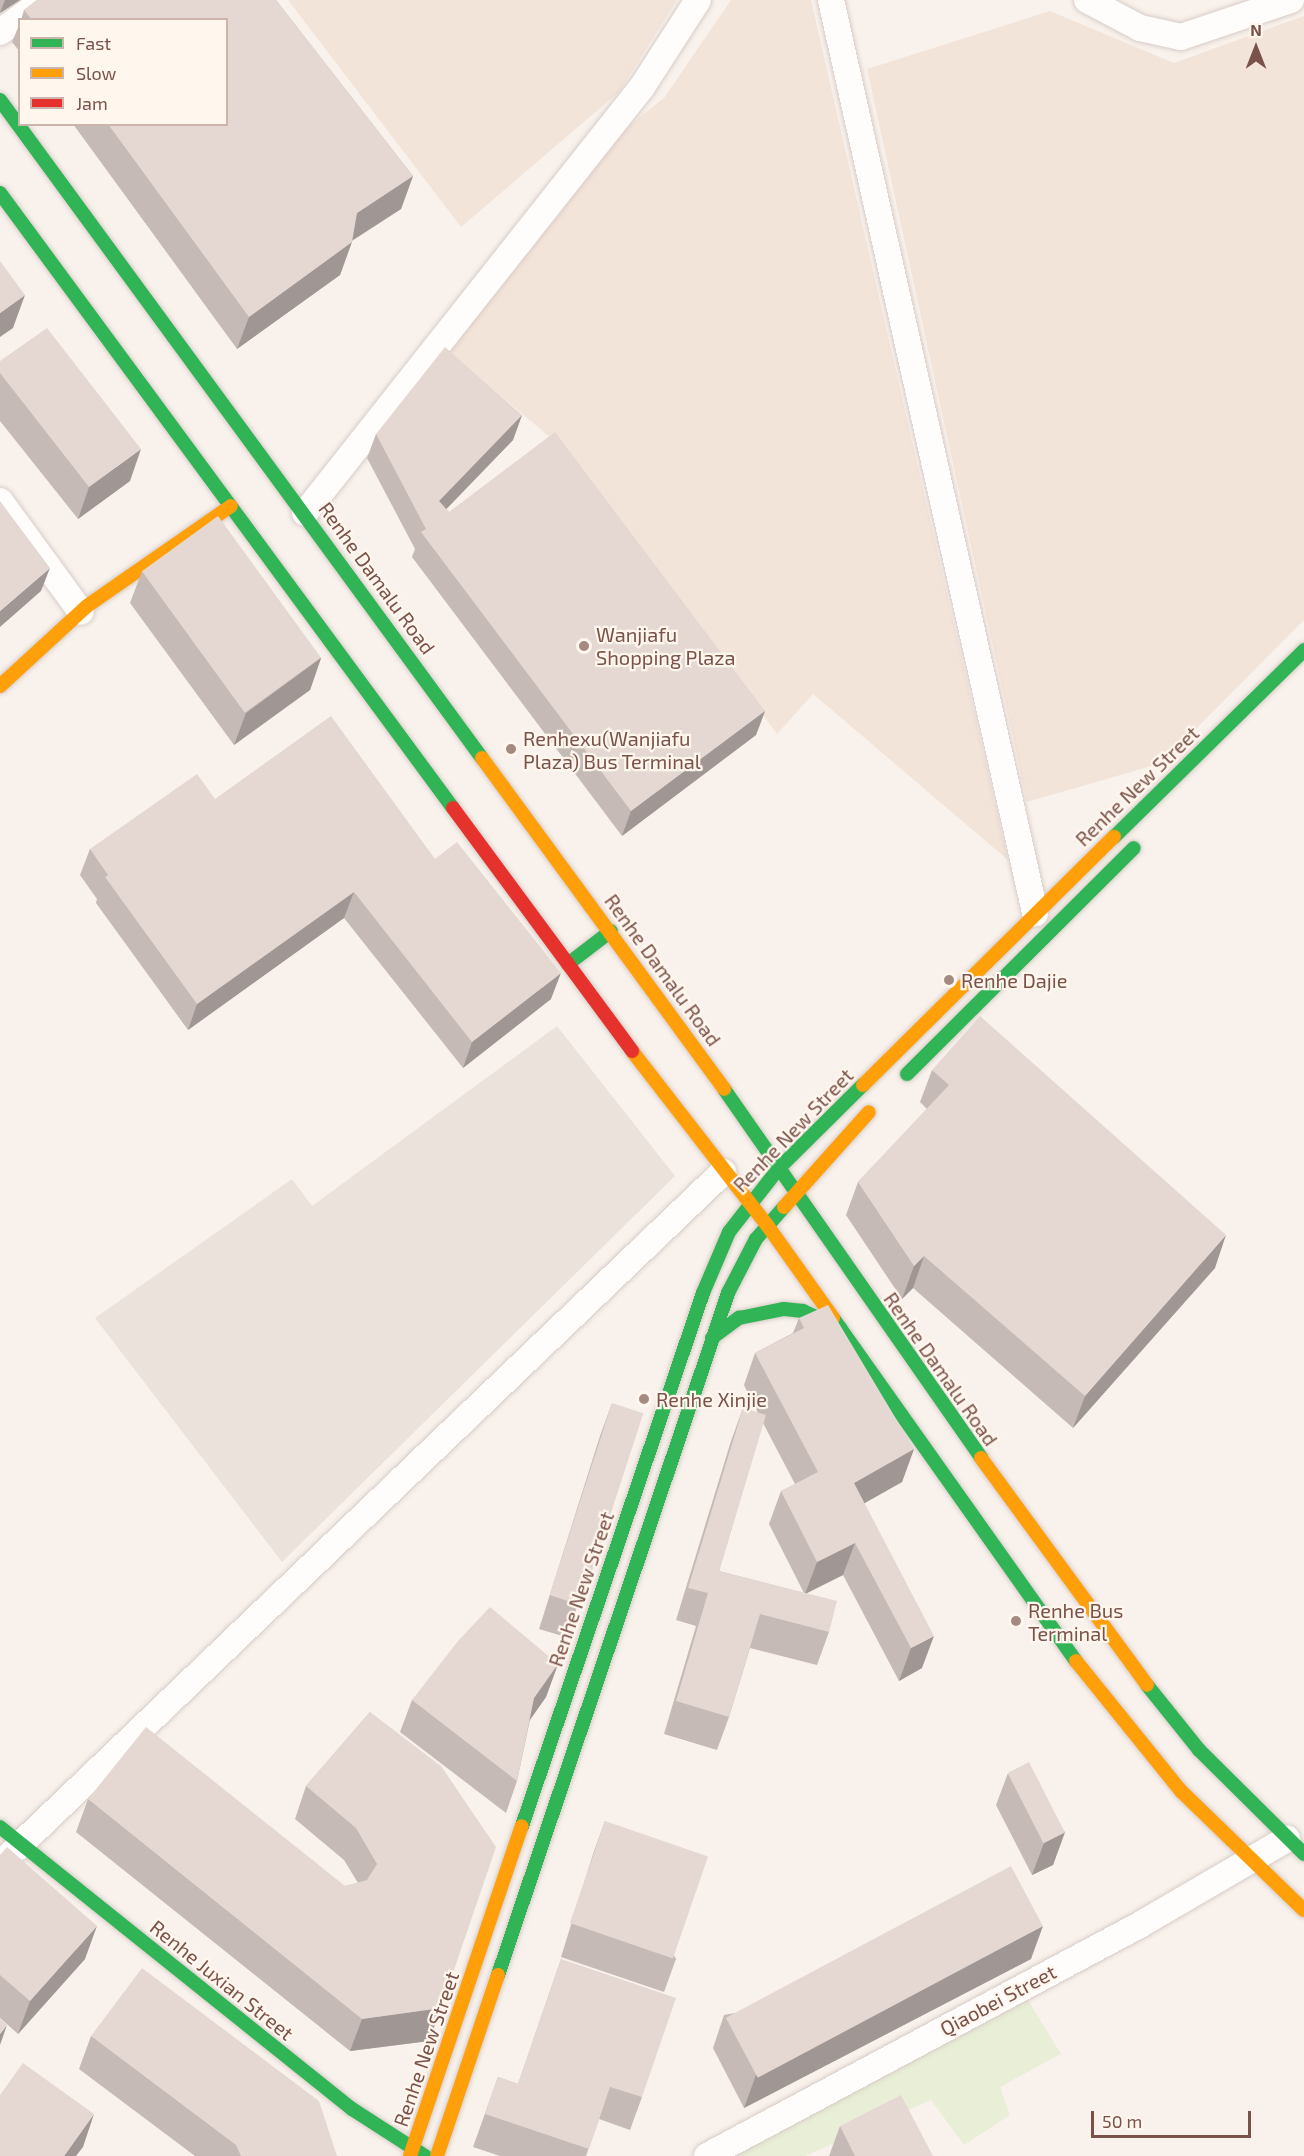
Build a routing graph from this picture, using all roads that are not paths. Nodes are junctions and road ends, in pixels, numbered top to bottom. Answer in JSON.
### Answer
{"nodes":[{"id":1,"x":44,"y":0,"type":"edge"},
{"id":2,"x":698,"y":0,"type":"edge"},
{"id":3,"x":831,"y":0,"type":"edge"},
{"id":4,"x":1087,"y":0,"type":"edge"},
{"id":5,"x":1291,"y":0,"type":"edge"},
{"id":6,"x":19,"y":18,"type":"edge"},
{"id":7,"x":18,"y":19,"type":"edge"},
{"id":8,"x":0,"y":32,"type":"edge"},
{"id":9,"x":0,"y":100,"type":"edge"},
{"id":10,"x":18,"y":124,"type":"edge"},
{"id":11,"x":19,"y":126,"type":"edge"},
{"id":12,"x":0,"y":193,"type":"edge"},
{"id":13,"x":0,"y":501,"type":"edge"},
{"id":14,"x":231,"y":506,"type":"junction"},
{"id":15,"x":305,"y":513,"type":"junction"},
{"id":16,"x":81,"y":612,"type":"junction"},
{"id":17,"x":1304,"y":650,"type":"edge"},
{"id":18,"x":0,"y":686,"type":"edge"},
{"id":19,"x":1141,"y":841,"type":"dead end"},
{"id":20,"x":1035,"y":913,"type":"junction"},
{"id":21,"x":611,"y":931,"type":"junction"},
{"id":22,"x":568,"y":964,"type":"junction"},
{"id":23,"x":895,"y":1086,"type":"dead end"},
{"id":24,"x":878,"y":1103,"type":"dead end"},
{"id":25,"x":779,"y":1168,"type":"junction"},
{"id":26,"x":723,"y":1172,"type":"junction"},
{"id":27,"x":796,"y":1192,"type":"junction"},
{"id":28,"x":749,"y":1203,"type":"junction"},
{"id":29,"x":767,"y":1225,"type":"junction"},
{"id":30,"x":840,"y":1328,"type":"junction"},
{"id":31,"x":712,"y":1338,"type":"junction"},
{"id":32,"x":0,"y":1827,"type":"edge"},
{"id":33,"x":21,"y":1844,"type":"junction"},
{"id":34,"x":1295,"y":1846,"type":"edge"},
{"id":35,"x":1251,"y":1861,"type":"junction"},
{"id":36,"x":0,"y":1864,"type":"edge"},
{"id":37,"x":1304,"y":1910,"type":"edge"},
{"id":38,"x":416,"y":2154,"type":"edge"},
{"id":39,"x":437,"y":2156,"type":"edge"},
{"id":40,"x":706,"y":2156,"type":"edge"}],
"edges":[{"from":1,"to":6,"type":"street"},
{"from":2,"to":15,"type":"street"},
{"from":3,"to":20,"type":"street"},
{"from":4,"to":5,"type":"street"},
{"from":7,"to":8,"type":"street"},
{"from":9,"to":10,"type":"main road","name":"Renhe Damalu Road"},
{"from":11,"to":15,"type":"main road","name":"Renhe Damalu Road"},
{"from":12,"to":14,"type":"main road"},
{"from":13,"to":16,"type":"street"},
{"from":14,"to":16,"type":"main road"},
{"from":14,"to":22,"type":"main road"},
{"from":15,"to":21,"type":"main road","name":"Renhe Damalu Road"},
{"from":16,"to":18,"type":"main road"},
{"from":17,"to":20,"type":"main road","name":"Renhe New Street"},
{"from":19,"to":23,"type":"main road"},
{"from":20,"to":25,"type":"main road","name":"Renhe New Street"},
{"from":21,"to":22,"type":"main road"},
{"from":21,"to":25,"type":"main road","name":"Renhe Damalu Road"},
{"from":22,"to":26,"type":"main road"},
{"from":24,"to":27,"type":"main road"},
{"from":25,"to":27,"type":"main road","name":"Renhe Damalu Road"},
{"from":25,"to":28,"type":"main road","name":"Renhe New Street"},
{"from":26,"to":28,"type":"main road"},
{"from":26,"to":33,"type":"street"},
{"from":27,"to":29,"type":"main road"},
{"from":27,"to":34,"type":"main road","name":"Renhe Damalu Road"},
{"from":28,"to":29,"type":"main road"},
{"from":28,"to":38,"type":"main road","name":"Renhe New Street"},
{"from":29,"to":30,"type":"main road"},
{"from":29,"to":31,"type":"main road"},
{"from":30,"to":31,"type":"main road"},
{"from":30,"to":35,"type":"main road"},
{"from":31,"to":39,"type":"main road"},
{"from":32,"to":33,"type":"main road","name":"Renhe Juxian Street"},
{"from":33,"to":36,"type":"street"},
{"from":33,"to":38,"type":"main road","name":"Renhe Juxian Street"},
{"from":34,"to":35,"type":"street","name":"Qiaobei Street"},
{"from":35,"to":37,"type":"main road"},
{"from":35,"to":40,"type":"street","name":"Qiaobei Street"}]}
